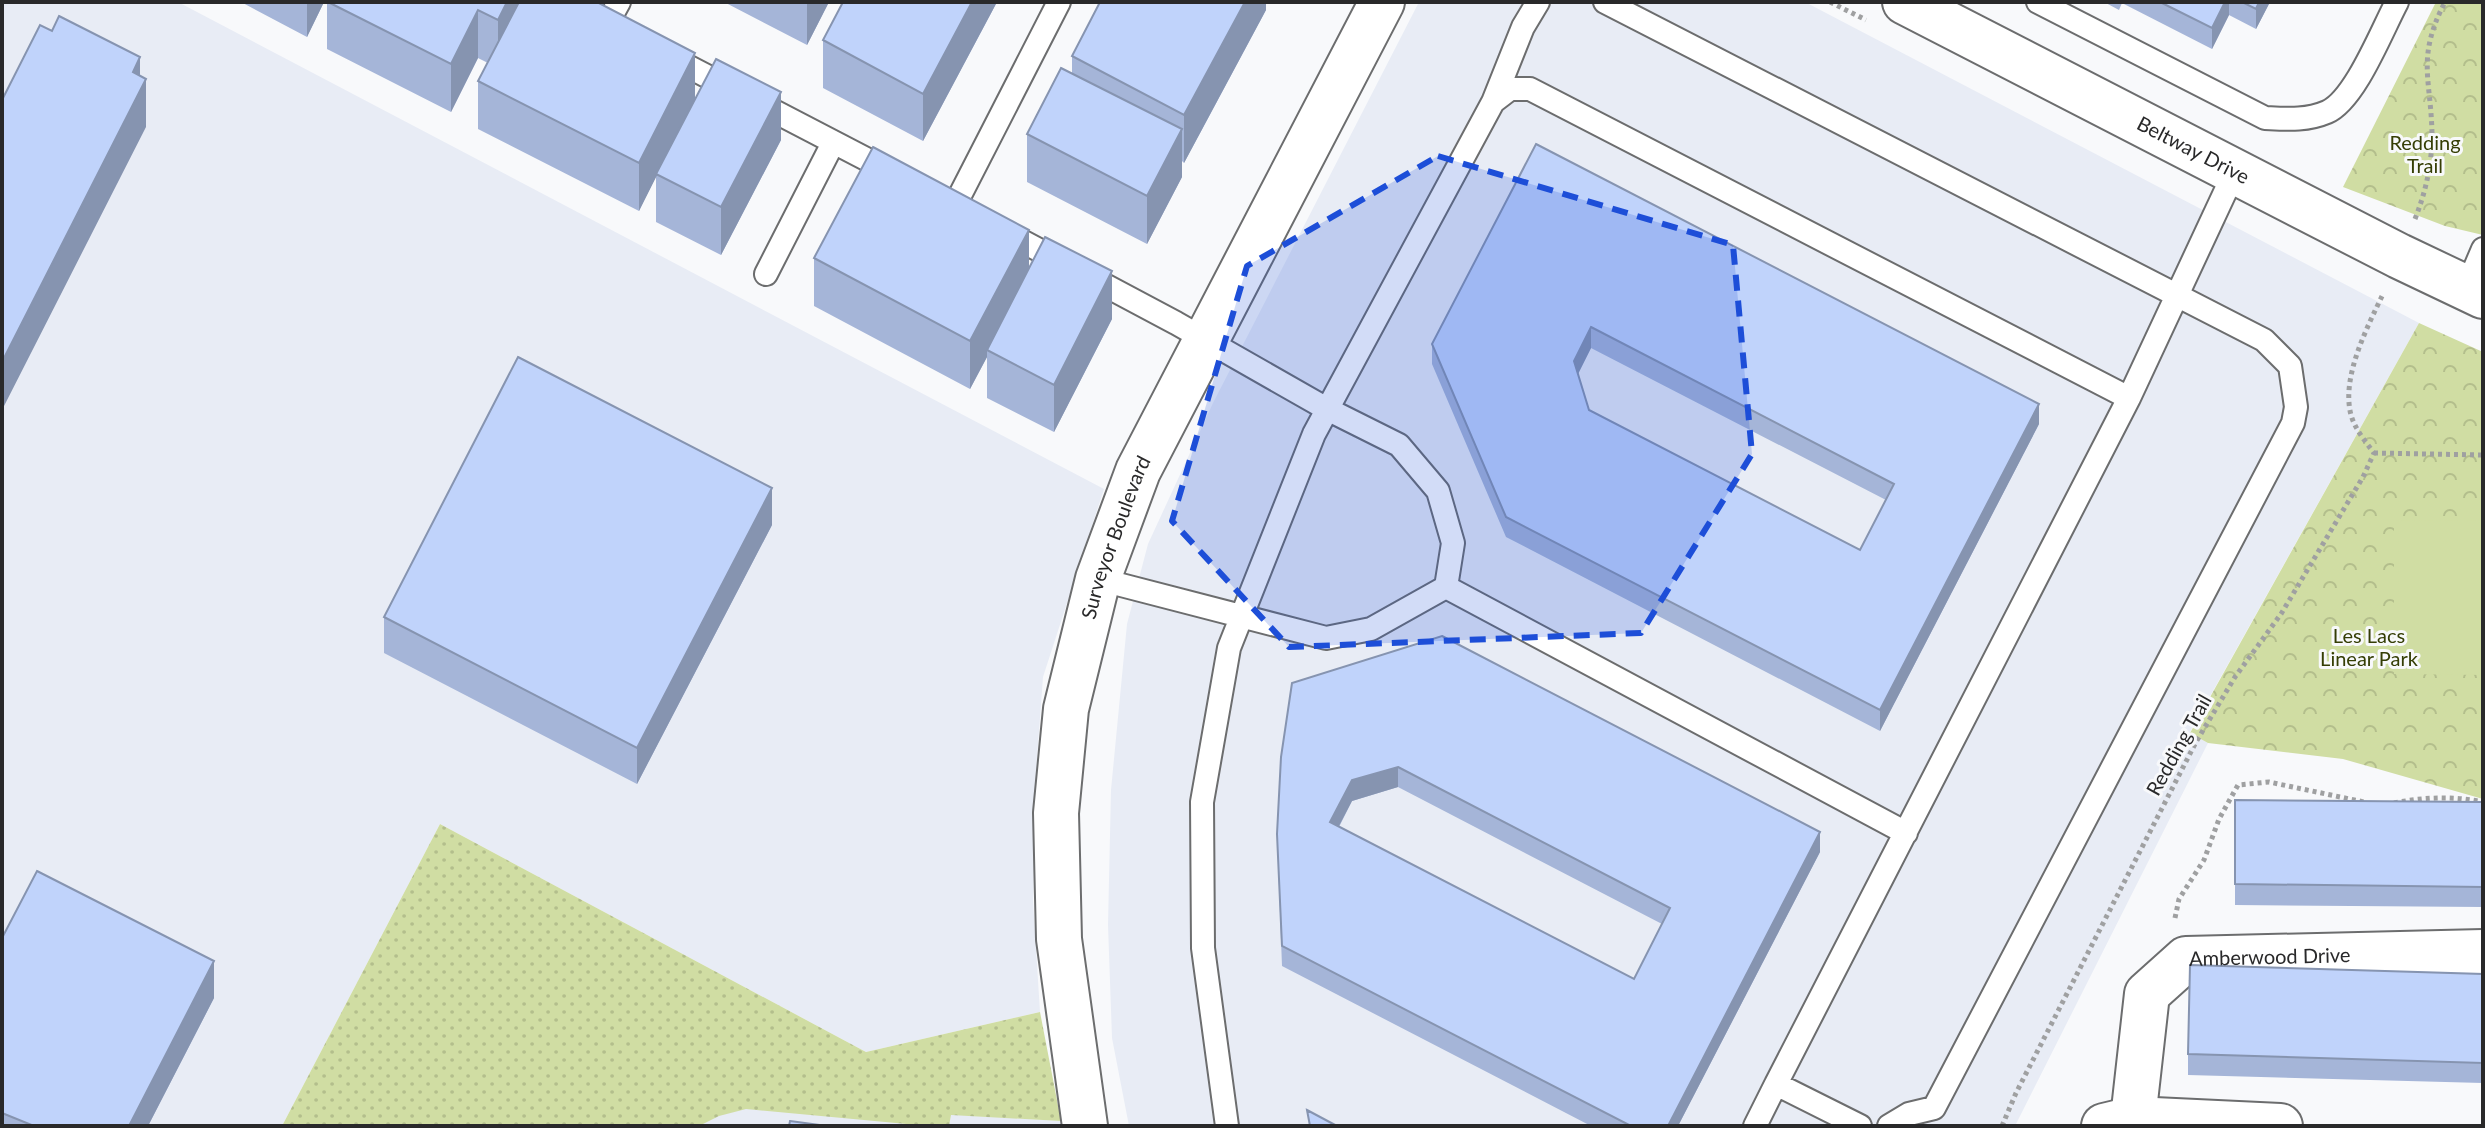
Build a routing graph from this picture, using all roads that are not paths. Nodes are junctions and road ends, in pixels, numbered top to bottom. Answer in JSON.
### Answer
{"nodes":[{"id":1,"x":619,"y":2,"type":"edge"},
{"id":2,"x":1059,"y":2,"type":"edge"},
{"id":3,"x":1382,"y":2,"type":"edge"},
{"id":4,"x":1538,"y":2,"type":"edge"},
{"id":5,"x":1605,"y":2,"type":"edge"},
{"id":6,"x":1905,"y":2,"type":"edge"},
{"id":7,"x":2038,"y":2,"type":"edge"},
{"id":8,"x":2397,"y":2,"type":"edge"},
{"id":9,"x":586,"y":13,"type":"edge"},
{"id":10,"x":650,"y":47,"type":"edge"},
{"id":11,"x":1493,"y":102,"type":"junction"},
{"id":12,"x":833,"y":143,"type":"junction"},
{"id":13,"x":2235,"y":171,"type":"junction"},
{"id":14,"x":914,"y":184,"type":"edge"},
{"id":15,"x":2483,"y":249,"type":"edge"},
{"id":16,"x":766,"y":274,"type":"dead end"},
{"id":17,"x":2474,"y":293,"type":"edge"},
{"id":18,"x":2176,"y":297,"type":"junction"},
{"id":19,"x":1205,"y":339,"type":"junction"},
{"id":20,"x":2129,"y":398,"type":"junction"},
{"id":21,"x":1327,"y":409,"type":"junction"},
{"id":22,"x":1098,"y":579,"type":"junction"},
{"id":23,"x":1446,"y":587,"type":"junction"},
{"id":24,"x":1242,"y":616,"type":"junction"},
{"id":25,"x":1906,"y":833,"type":"junction"},
{"id":26,"x":2483,"y":952,"type":"edge"},
{"id":27,"x":1776,"y":1084,"type":"junction"},
{"id":28,"x":2118,"y":1123,"type":"edge"},
{"id":29,"x":1085,"y":1126,"type":"edge"},
{"id":30,"x":1227,"y":1126,"type":"edge"},
{"id":31,"x":1755,"y":1126,"type":"edge"},
{"id":32,"x":1860,"y":1126,"type":"edge"},
{"id":33,"x":1889,"y":1126,"type":"edge"},
{"id":34,"x":2280,"y":1126,"type":"edge"}],
"edges":[{"from":1,"to":9,"type":"lane"},
{"from":2,"to":19,"type":"lane"},
{"from":3,"to":19,"type":"street","name":"Surveyor Boulevard"},
{"from":4,"to":11,"type":"lane"},
{"from":5,"to":18,"type":"lane"},
{"from":6,"to":13,"type":"street","name":"Beltway Drive"},
{"from":7,"to":8,"type":"lane"},
{"from":10,"to":12,"type":"lane"},
{"from":11,"to":20,"type":"lane"},
{"from":11,"to":21,"type":"lane"},
{"from":12,"to":14,"type":"lane"},
{"from":12,"to":16,"type":"lane"},
{"from":13,"to":17,"type":"street","name":"Beltway Drive"},
{"from":13,"to":18,"type":"lane"},
{"from":15,"to":17,"type":"lane"},
{"from":18,"to":20,"type":"lane"},
{"from":18,"to":33,"type":"lane"},
{"from":19,"to":21,"type":"lane"},
{"from":19,"to":22,"type":"street","name":"Surveyor Boulevard"},
{"from":20,"to":25,"type":"lane"},
{"from":21,"to":23,"type":"lane"},
{"from":21,"to":24,"type":"lane"},
{"from":22,"to":24,"type":"lane"},
{"from":22,"to":29,"type":"street","name":"Surveyor Boulevard"},
{"from":23,"to":24,"type":"lane"},
{"from":23,"to":25,"type":"lane"},
{"from":24,"to":30,"type":"lane"},
{"from":25,"to":27,"type":"lane"},
{"from":26,"to":28,"type":"street","name":"Amberwood Drive"},
{"from":27,"to":31,"type":"lane"},
{"from":27,"to":32,"type":"lane"},
{"from":28,"to":34,"type":"street"}]}
